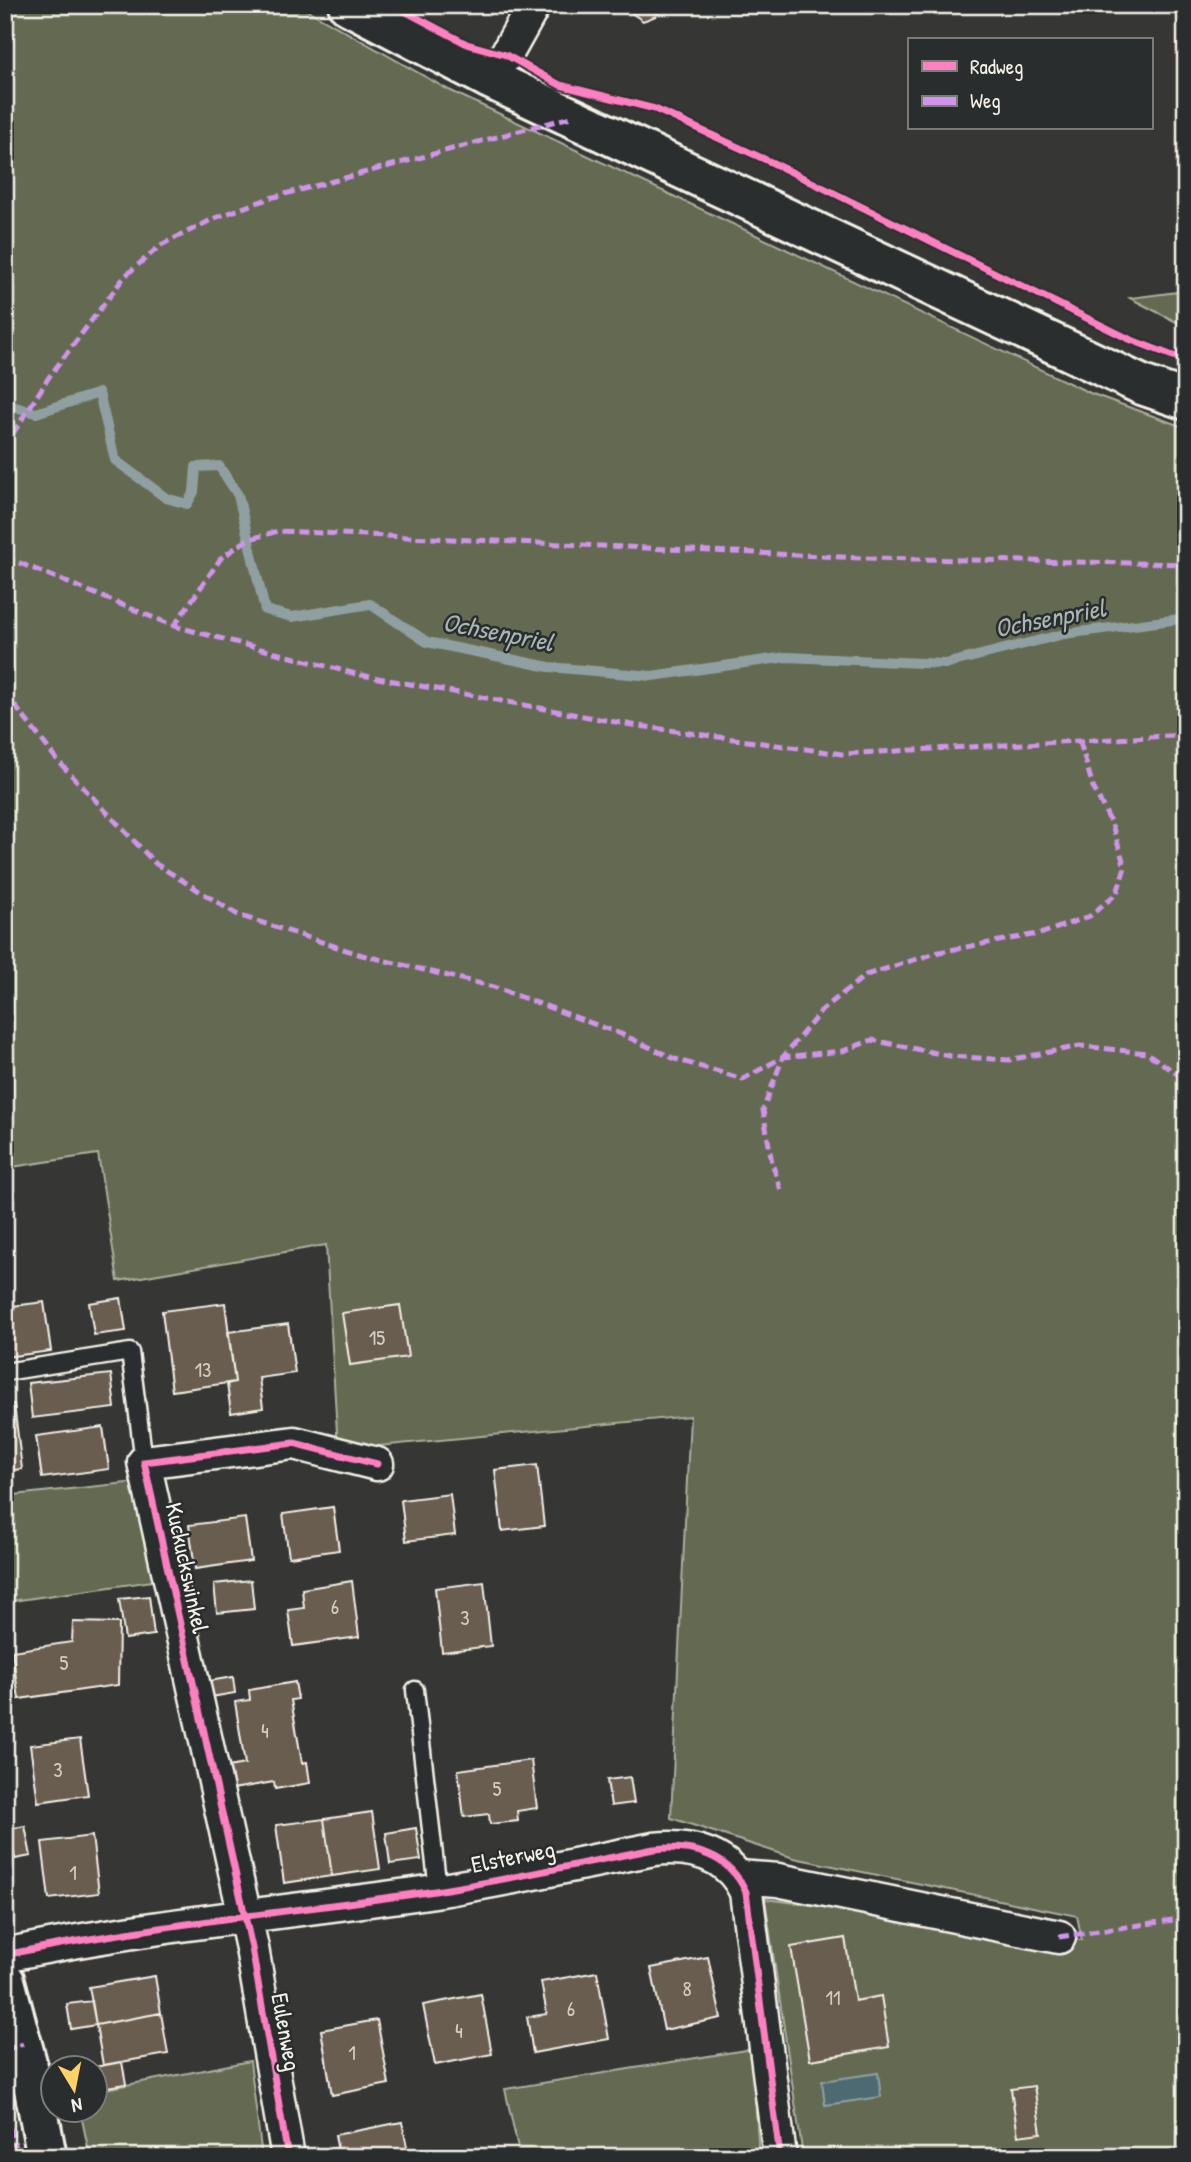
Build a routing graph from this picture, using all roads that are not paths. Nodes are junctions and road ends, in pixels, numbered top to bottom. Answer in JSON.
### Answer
{"nodes":[{"id":1,"x":348,"y":5,"type":"edge"},
{"id":2,"x":534,"y":5,"type":"edge"},
{"id":3,"x":488,"y":78,"type":"junction"},
{"id":4,"x":1186,"y":400,"type":"edge"},
{"id":5,"x":5,"y":1372,"type":"edge"},
{"id":6,"x":144,"y":1462,"type":"junction"},
{"id":7,"x":377,"y":1464,"type":"dead end"},
{"id":8,"x":415,"y":1690,"type":"dead end"},
{"id":9,"x":739,"y":1877,"type":"junction"},
{"id":10,"x":438,"y":1890,"type":"junction"},
{"id":11,"x":243,"y":1914,"type":"junction"},
{"id":12,"x":1059,"y":1937,"type":"dead end"},
{"id":13,"x":5,"y":1955,"type":"edge"},
{"id":14,"x":5,"y":1981,"type":"edge"},
{"id":15,"x":47,"y":2157,"type":"edge"},
{"id":16,"x":288,"y":2157,"type":"edge"},
{"id":17,"x":780,"y":2157,"type":"edge"}],
"edges":[{"from":1,"to":3,"type":"street"},
{"from":2,"to":3,"type":"street"},
{"from":3,"to":4,"type":"street"},
{"from":5,"to":6,"type":"lane"},
{"from":6,"to":7,"type":"street"},
{"from":6,"to":11,"type":"street","name":"Kuckuckswinkel"},
{"from":8,"to":10,"type":"lane"},
{"from":9,"to":10,"type":"street","name":"Elsterweg"},
{"from":9,"to":12,"type":"street"},
{"from":9,"to":17,"type":"street"},
{"from":10,"to":11,"type":"street","name":"Elsterweg"},
{"from":11,"to":13,"type":"street","name":"Elsterweg"},
{"from":11,"to":16,"type":"street","name":"Eulenweg"},
{"from":14,"to":15,"type":"street"}]}
